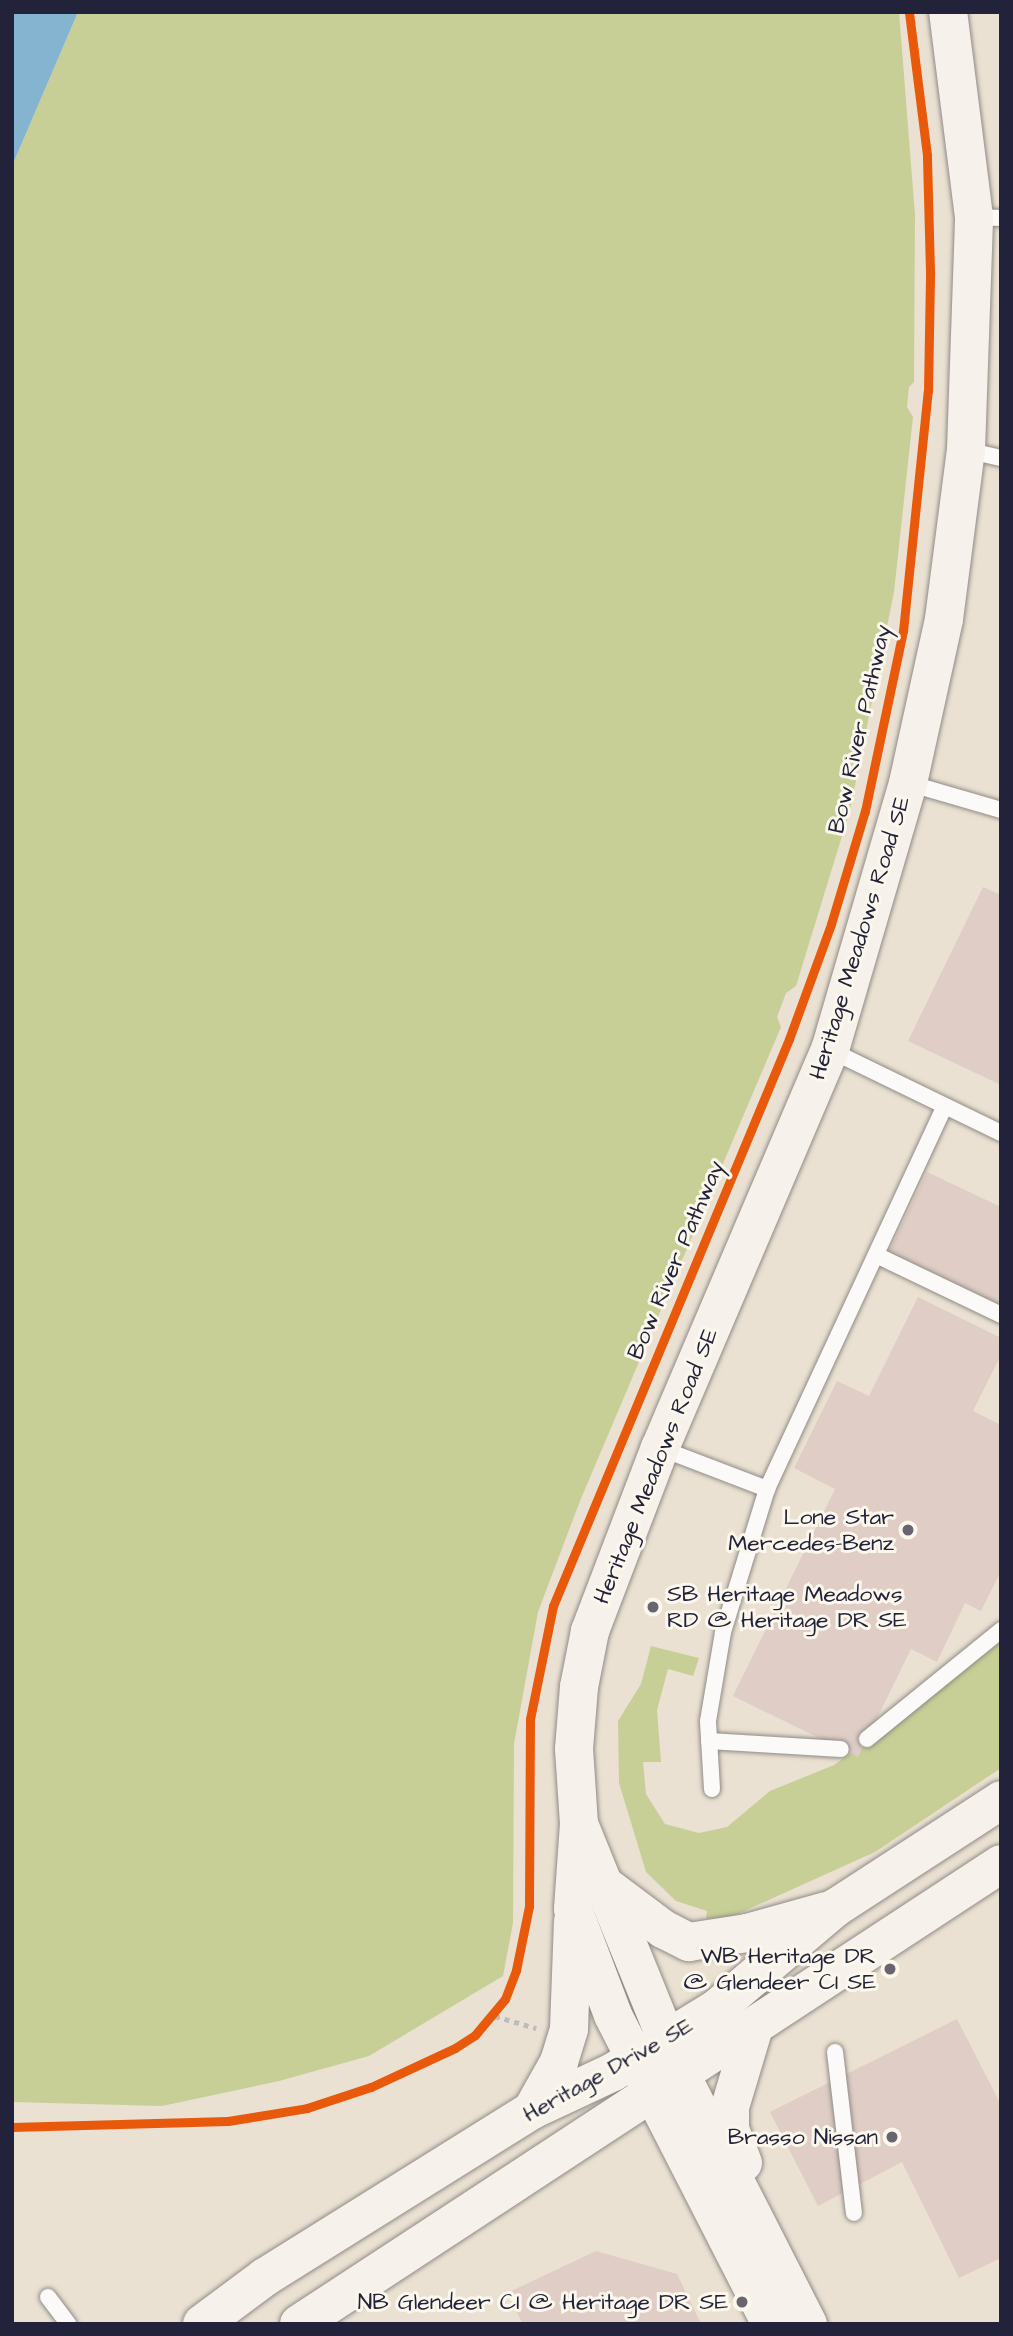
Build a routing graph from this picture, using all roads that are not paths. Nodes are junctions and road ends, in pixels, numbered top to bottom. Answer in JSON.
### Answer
{"nodes":[{"id":1,"x":948,"y":12,"type":"edge"},
{"id":2,"x":987,"y":218,"type":"edge"},
{"id":3,"x":983,"y":454,"type":"edge"},
{"id":4,"x":908,"y":783,"type":"junction"},
{"id":5,"x":1001,"y":810,"type":"edge"},
{"id":6,"x":830,"y":1050,"type":"junction"},
{"id":7,"x":945,"y":1106,"type":"junction"},
{"id":8,"x":1001,"y":1133,"type":"edge"},
{"id":9,"x":876,"y":1255,"type":"junction"},
{"id":10,"x":1001,"y":1315,"type":"edge"},
{"id":11,"x":660,"y":1448,"type":"junction"},
{"id":12,"x":767,"y":1489,"type":"junction"},
{"id":13,"x":1001,"y":1630,"type":"edge"},
{"id":14,"x":867,"y":1739,"type":"dead end"},
{"id":15,"x":709,"y":1741,"type":"junction"},
{"id":16,"x":841,"y":1749,"type":"dead end"},
{"id":17,"x":712,"y":1789,"type":"dead end"},
{"id":18,"x":1001,"y":1800,"type":"edge"},
{"id":19,"x":579,"y":1825,"type":"junction"},
{"id":20,"x":1001,"y":1864,"type":"edge"},
{"id":21,"x":607,"y":1887,"type":"junction"},
{"id":22,"x":835,"y":1908,"type":"junction"},
{"id":23,"x":573,"y":1909,"type":"junction"},
{"id":24,"x":754,"y":2027,"type":"junction"},
{"id":25,"x":650,"y":2050,"type":"junction"},
{"id":26,"x":835,"y":2052,"type":"dead end"},
{"id":27,"x":667,"y":2085,"type":"junction"},
{"id":28,"x":532,"y":2110,"type":"junction"},
{"id":29,"x":854,"y":2213,"type":"dead end"},
{"id":30,"x":784,"y":2277,"type":"junction"},
{"id":31,"x":48,"y":2297,"type":"dead end"},
{"id":32,"x":68,"y":2324,"type":"edge"},
{"id":33,"x":202,"y":2324,"type":"edge"},
{"id":34,"x":299,"y":2324,"type":"edge"},
{"id":35,"x":771,"y":2324,"type":"edge"},
{"id":36,"x":808,"y":2324,"type":"edge"}],
"edges":[{"from":1,"to":2,"type":"main road","name":"Heritage Meadows Road SE"},
{"from":2,"to":3,"type":"main road","name":"Heritage Meadows Road SE"},
{"from":3,"to":4,"type":"main road","name":"Heritage Meadows Road SE"},
{"from":4,"to":5,"type":"lane"},
{"from":4,"to":6,"type":"main road","name":"Heritage Meadows Road SE"},
{"from":6,"to":7,"type":"lane"},
{"from":6,"to":11,"type":"main road","name":"Heritage Meadows Road SE"},
{"from":7,"to":8,"type":"lane"},
{"from":7,"to":9,"type":"lane"},
{"from":9,"to":10,"type":"lane"},
{"from":9,"to":12,"type":"lane"},
{"from":11,"to":12,"type":"lane"},
{"from":11,"to":19,"type":"main road","name":"Heritage Meadows Road SE"},
{"from":12,"to":15,"type":"lane"},
{"from":13,"to":14,"type":"lane"},
{"from":15,"to":16,"type":"lane"},
{"from":15,"to":17,"type":"lane"},
{"from":18,"to":22,"type":"main road","name":"Heritage Drive SE"},
{"from":19,"to":21,"type":"main road","name":"Heritage Meadows Road SE"},
{"from":19,"to":23,"type":"main road","name":"Heritage Meadows Road SE"},
{"from":20,"to":24,"type":"main road","name":"Heritage Drive SE"},
{"from":21,"to":22,"type":"main road"},
{"from":21,"to":25,"type":"main road","name":"Heritage Meadows Road SE"},
{"from":22,"to":25,"type":"main road","name":"Heritage Drive SE"},
{"from":23,"to":25,"type":"main road","name":"Heritage Meadows Road SE"},
{"from":23,"to":28,"type":"main road"},
{"from":24,"to":27,"type":"main road","name":"Heritage Drive SE"},
{"from":24,"to":30,"type":"main road"},
{"from":25,"to":27,"type":"main road","name":"Heritage Meadows Road SE"},
{"from":25,"to":28,"type":"main road","name":"Heritage Drive SE"},
{"from":26,"to":29,"type":"lane"},
{"from":27,"to":30,"type":"main road","name":"Heritage Meadows Road SE"},
{"from":27,"to":34,"type":"main road","name":"Heritage Drive SE"},
{"from":27,"to":35,"type":"main road","name":"Heritage Meadows Road SE"},
{"from":28,"to":33,"type":"main road","name":"Heritage Drive SE"},
{"from":30,"to":36,"type":"main road","name":"Heritage Meadows Road SE"},
{"from":31,"to":32,"type":"lane"}]}
